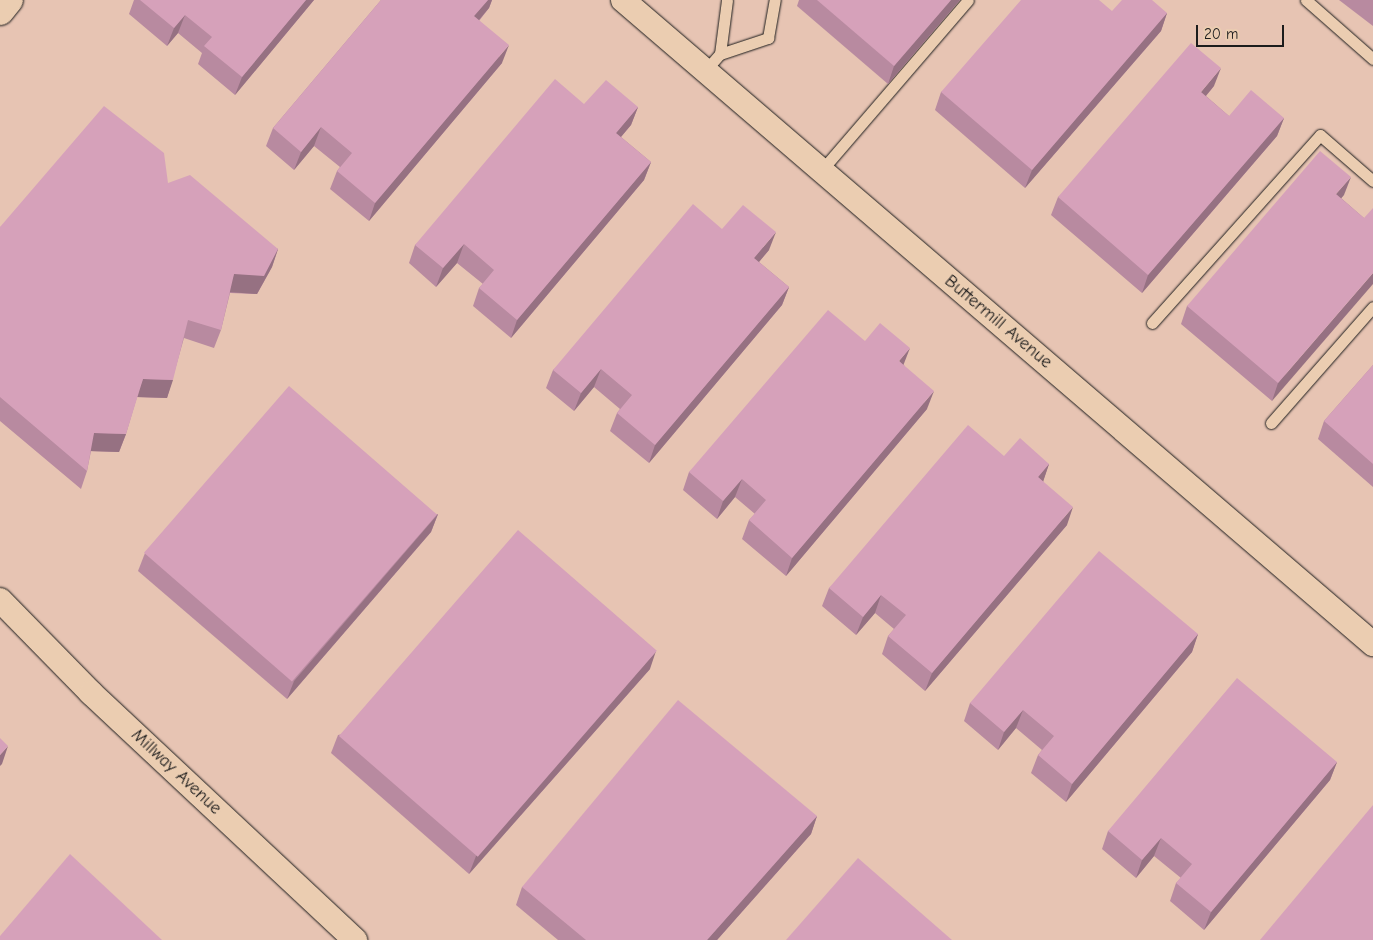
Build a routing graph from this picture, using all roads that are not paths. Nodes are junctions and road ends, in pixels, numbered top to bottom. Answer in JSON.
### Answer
{"nodes":[{"id":1,"x":9,"y":0,"type":"edge"},
{"id":2,"x":623,"y":0,"type":"edge"},
{"id":3,"x":727,"y":0,"type":"edge"},
{"id":4,"x":775,"y":0,"type":"edge"},
{"id":5,"x":968,"y":0,"type":"edge"},
{"id":6,"x":1306,"y":0,"type":"edge"},
{"id":7,"x":0,"y":11,"type":"edge"},
{"id":8,"x":1373,"y":59,"type":"edge"},
{"id":9,"x":713,"y":62,"type":"junction"},
{"id":10,"x":821,"y":171,"type":"junction"},
{"id":11,"x":1373,"y":181,"type":"edge"},
{"id":12,"x":1373,"y":306,"type":"edge"},
{"id":13,"x":1152,"y":323,"type":"dead end"},
{"id":14,"x":1271,"y":423,"type":"dead end"},
{"id":15,"x":0,"y":600,"type":"edge"},
{"id":16,"x":1373,"y":644,"type":"edge"},
{"id":17,"x":355,"y":940,"type":"edge"}],
"edges":[{"from":1,"to":7,"type":"street"},
{"from":2,"to":9,"type":"street","name":"Buttermill Avenue"},
{"from":3,"to":9,"type":"lane"},
{"from":4,"to":9,"type":"lane"},
{"from":5,"to":10,"type":"lane"},
{"from":6,"to":8,"type":"lane"},
{"from":9,"to":10,"type":"street","name":"Buttermill Avenue"},
{"from":10,"to":16,"type":"street","name":"Buttermill Avenue"},
{"from":11,"to":13,"type":"lane"},
{"from":12,"to":14,"type":"lane"},
{"from":15,"to":17,"type":"street","name":"Millway Avenue"}]}
